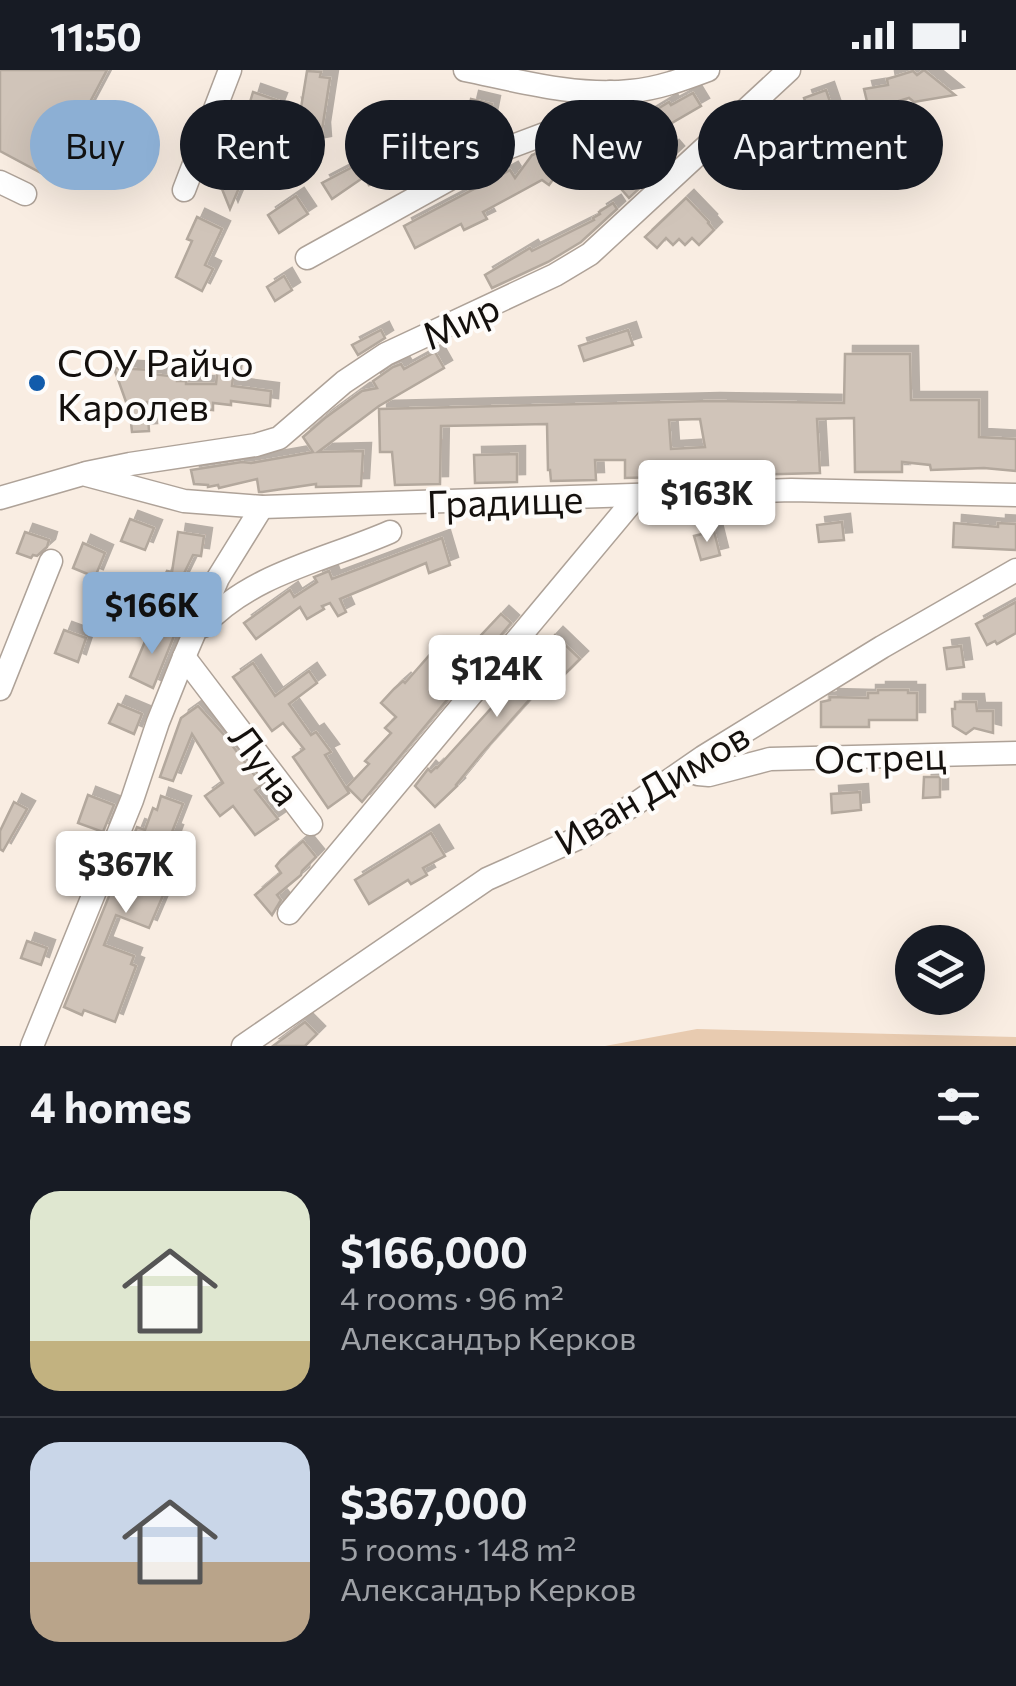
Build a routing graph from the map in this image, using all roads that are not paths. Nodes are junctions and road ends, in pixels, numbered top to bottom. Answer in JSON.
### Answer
{"nodes":[{"id":1,"x":230,"y":70,"type":"edge"},
{"id":2,"x":466,"y":70,"type":"edge"},
{"id":3,"x":708,"y":70,"type":"edge"},
{"id":4,"x":789,"y":70,"type":"edge"},
{"id":5,"x":565,"y":79,"type":"edge"},
{"id":6,"x":621,"y":84,"type":"edge"},
{"id":7,"x":218,"y":100,"type":"edge"},
{"id":8,"x":0,"y":182,"type":"edge"},
{"id":9,"x":25,"y":194,"type":"dead end"},
{"id":10,"x":307,"y":258,"type":"dead end"},
{"id":11,"x":83,"y":474,"type":"junction"},
{"id":12,"x":1016,"y":494,"type":"edge"},
{"id":13,"x":637,"y":496,"type":"junction"},
{"id":14,"x":0,"y":498,"type":"edge"},
{"id":15,"x":262,"y":507,"type":"junction"},
{"id":16,"x":390,"y":532,"type":"dead end"},
{"id":17,"x":50,"y":562,"type":"dead end"},
{"id":18,"x":1016,"y":570,"type":"edge"},
{"id":19,"x":189,"y":646,"type":"junction"},
{"id":20,"x":0,"y":689,"type":"edge"},
{"id":21,"x":1016,"y":753,"type":"edge"},
{"id":22,"x":687,"y":768,"type":"junction"},
{"id":23,"x":311,"y":824,"type":"dead end"},
{"id":24,"x":289,"y":913,"type":"dead end"},
{"id":25,"x":32,"y":1046,"type":"edge"},
{"id":26,"x":243,"y":1046,"type":"edge"}],
"edges":[{"from":1,"to":7,"type":"street"},
{"from":2,"to":5,"type":"street"},
{"from":3,"to":6,"type":"street"},
{"from":4,"to":11,"type":"street","name":"Мир"},
{"from":5,"to":6,"type":"street"},
{"from":6,"to":10,"type":"street"},
{"from":8,"to":9,"type":"street"},
{"from":11,"to":14,"type":"street"},
{"from":11,"to":15,"type":"street","name":"Градище"},
{"from":12,"to":13,"type":"street","name":"Градище"},
{"from":13,"to":15,"type":"street","name":"Градище"},
{"from":13,"to":24,"type":"street"},
{"from":15,"to":19,"type":"street"},
{"from":16,"to":19,"type":"street"},
{"from":17,"to":20,"type":"street"},
{"from":18,"to":22,"type":"street","name":"Иван Димов"},
{"from":19,"to":23,"type":"street","name":"Луна"},
{"from":19,"to":25,"type":"street"},
{"from":21,"to":22,"type":"street","name":"Острец"},
{"from":22,"to":26,"type":"street","name":"Иван Димов"}]}
